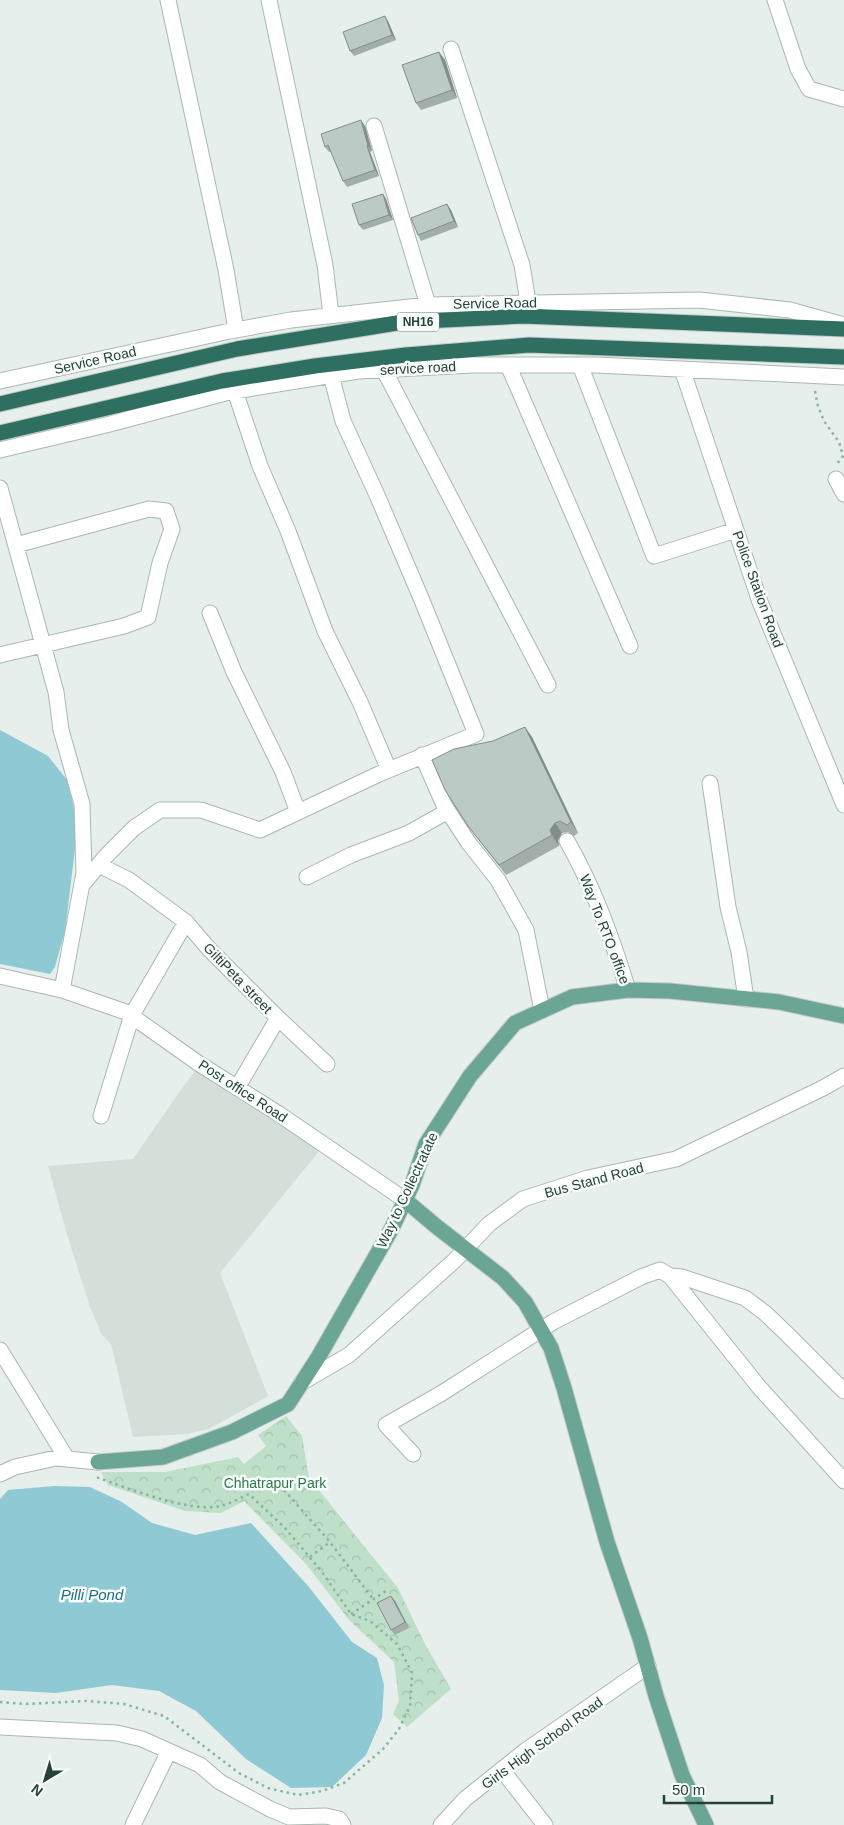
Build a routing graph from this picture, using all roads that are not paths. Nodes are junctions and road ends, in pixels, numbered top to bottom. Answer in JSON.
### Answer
{"nodes":[{"id":1,"x":168,"y":0,"type":"edge"},
{"id":2,"x":269,"y":0,"type":"edge"},
{"id":3,"x":775,"y":0,"type":"edge"},
{"id":4,"x":451,"y":50,"type":"dead end"},
{"id":5,"x":844,"y":99,"type":"edge"},
{"id":6,"x":374,"y":126,"type":"dead end"},
{"id":7,"x":528,"y":302,"type":"junction"},
{"id":8,"x":428,"y":305,"type":"junction"},
{"id":9,"x":331,"y":315,"type":"junction"},
{"id":10,"x":844,"y":327,"type":"edge"},
{"id":11,"x":236,"y":330,"type":"junction"},
{"id":12,"x":844,"y":357,"type":"edge"},
{"id":13,"x":508,"y":365,"type":"junction"},
{"id":14,"x":580,"y":365,"type":"junction"},
{"id":15,"x":682,"y":369,"type":"junction"},
{"id":16,"x":384,"y":370,"type":"junction"},
{"id":17,"x":331,"y":375,"type":"junction"},
{"id":18,"x":844,"y":377,"type":"edge"},
{"id":19,"x":0,"y":381,"type":"edge"},
{"id":20,"x":235,"y":391,"type":"junction"},
{"id":21,"x":0,"y":404,"type":"edge"},
{"id":22,"x":0,"y":433,"type":"edge"},
{"id":23,"x":0,"y":450,"type":"edge"},
{"id":24,"x":836,"y":479,"type":"road end"},
{"id":25,"x":0,"y":488,"type":"edge"},
{"id":26,"x":844,"y":494,"type":"edge"},
{"id":27,"x":736,"y":530,"type":"junction"},
{"id":28,"x":16,"y":545,"type":"junction"},
{"id":29,"x":210,"y":613,"type":"dead end"},
{"id":30,"x":42,"y":645,"type":"junction"},
{"id":31,"x":630,"y":646,"type":"dead end"},
{"id":32,"x":0,"y":655,"type":"edge"},
{"id":33,"x":548,"y":685,"type":"dead end"},
{"id":34,"x":422,"y":755,"type":"junction"},
{"id":35,"x":389,"y":770,"type":"junction"},
{"id":36,"x":839,"y":774,"type":"edge"},
{"id":37,"x":710,"y":783,"type":"dead end"},
{"id":38,"x":844,"y":806,"type":"edge"},
{"id":39,"x":448,"y":811,"type":"junction"},
{"id":40,"x":298,"y":812,"type":"junction"},
{"id":41,"x":567,"y":841,"type":"dead end"},
{"id":42,"x":99,"y":865,"type":"junction"},
{"id":43,"x":307,"y":877,"type":"dead end"},
{"id":44,"x":82,"y":886,"type":"junction"},
{"id":45,"x":186,"y":922,"type":"junction"},
{"id":46,"x":0,"y":976,"type":"edge"},
{"id":47,"x":62,"y":990,"type":"junction"},
{"id":48,"x":628,"y":990,"type":"junction"},
{"id":49,"x":746,"y":999,"type":"junction"},
{"id":50,"x":542,"y":1010,"type":"junction"},
{"id":51,"x":132,"y":1015,"type":"junction"},
{"id":52,"x":844,"y":1016,"type":"edge"},
{"id":53,"x":278,"y":1018,"type":"junction"},
{"id":54,"x":327,"y":1064,"type":"dead end"},
{"id":55,"x":844,"y":1076,"type":"edge"},
{"id":56,"x":237,"y":1088,"type":"junction"},
{"id":57,"x":100,"y":1116,"type":"dead end"},
{"id":58,"x":405,"y":1200,"type":"junction"},
{"id":59,"x":464,"y":1249,"type":"junction"},
{"id":60,"x":670,"y":1276,"type":"junction"},
{"id":61,"x":541,"y":1330,"type":"junction"},
{"id":62,"x":0,"y":1350,"type":"edge"},
{"id":63,"x":302,"y":1383,"type":"junction"},
{"id":64,"x":844,"y":1392,"type":"edge"},
{"id":65,"x":413,"y":1454,"type":"dead end"},
{"id":66,"x":67,"y":1459,"type":"junction"},
{"id":67,"x":98,"y":1462,"type":"joint"},
{"id":68,"x":0,"y":1474,"type":"edge"},
{"id":69,"x":844,"y":1481,"type":"edge"},
{"id":70,"x":648,"y":1666,"type":"junction"},
{"id":71,"x":0,"y":1727,"type":"edge"},
{"id":72,"x":169,"y":1751,"type":"junction"},
{"id":73,"x":502,"y":1770,"type":"junction"},
{"id":74,"x":133,"y":1825,"type":"edge"},
{"id":75,"x":343,"y":1825,"type":"edge"},
{"id":76,"x":441,"y":1825,"type":"edge"},
{"id":77,"x":545,"y":1825,"type":"edge"},
{"id":78,"x":706,"y":1825,"type":"edge"}],
"edges":[{"from":1,"to":11,"type":"street"},
{"from":2,"to":9,"type":"street"},
{"from":3,"to":5,"type":"street"},
{"from":4,"to":7,"type":"street"},
{"from":6,"to":8,"type":"street"},
{"from":7,"to":8,"type":"street","name":"Service Road"},
{"from":7,"to":10,"type":"street","name":"Service Road"},
{"from":8,"to":9,"type":"street","name":"Service Road"},
{"from":9,"to":11,"type":"street","name":"Service Road"},
{"from":10,"to":21,"type":"highway","number":"NH16"},
{"from":11,"to":19,"type":"street","name":"Service Road"},
{"from":12,"to":22,"type":"highway"},
{"from":13,"to":14,"type":"street","name":"service road"},
{"from":13,"to":16,"type":"street","name":"service road"},
{"from":13,"to":31,"type":"street"},
{"from":14,"to":15,"type":"street","name":"service road"},
{"from":14,"to":27,"type":"street"},
{"from":15,"to":18,"type":"street","name":"service road"},
{"from":15,"to":27,"type":"street","name":"Police Station Road"},
{"from":16,"to":17,"type":"street","name":"service road"},
{"from":16,"to":33,"type":"street"},
{"from":17,"to":20,"type":"street","name":"service road"},
{"from":17,"to":34,"type":"street"},
{"from":20,"to":23,"type":"street","name":"service road"},
{"from":20,"to":35,"type":"street"},
{"from":24,"to":26,"type":"street"},
{"from":25,"to":28,"type":"street"},
{"from":27,"to":36,"type":"street","name":"Police Station Road"},
{"from":28,"to":30,"type":"street"},
{"from":28,"to":30,"type":"street"},
{"from":29,"to":40,"type":"street"},
{"from":30,"to":32,"type":"street"},
{"from":30,"to":44,"type":"street"},
{"from":34,"to":35,"type":"street"},
{"from":34,"to":39,"type":"street"},
{"from":35,"to":40,"type":"street"},
{"from":36,"to":38,"type":"street","name":"Police Station Road"},
{"from":37,"to":49,"type":"street"},
{"from":39,"to":43,"type":"street"},
{"from":39,"to":50,"type":"street"},
{"from":40,"to":42,"type":"street"},
{"from":41,"to":48,"type":"street","name":"Way To RTO office"},
{"from":42,"to":44,"type":"street"},
{"from":42,"to":45,"type":"street","name":"GiltiPeta street"},
{"from":44,"to":47,"type":"street"},
{"from":45,"to":51,"type":"street"},
{"from":45,"to":53,"type":"street","name":"GiltiPeta street"},
{"from":46,"to":47,"type":"street","name":"Post office Road"},
{"from":47,"to":51,"type":"street","name":"Post office Road"},
{"from":48,"to":49,"type":"main road","name":"Way to Collectratate"},
{"from":48,"to":50,"type":"main road","name":"Way to Collectratate"},
{"from":49,"to":52,"type":"main road","name":"Way to Collectratate"},
{"from":50,"to":58,"type":"main road","name":"Way to Collectratate"},
{"from":51,"to":56,"type":"street","name":"Post office Road"},
{"from":51,"to":57,"type":"street"},
{"from":53,"to":54,"type":"street"},
{"from":53,"to":56,"type":"street","name":"GiltiPeta street"},
{"from":55,"to":59,"type":"street","name":"Bus Stand Road"},
{"from":56,"to":58,"type":"street","name":"Post office Road"},
{"from":58,"to":59,"type":"main road","name":"Post office Road"},
{"from":58,"to":63,"type":"main road","name":"Way to Collectratate"},
{"from":59,"to":61,"type":"main road","name":"Post office Road"},
{"from":59,"to":63,"type":"street","name":"Bus Stand Road"},
{"from":60,"to":61,"type":"street"},
{"from":60,"to":64,"type":"street"},
{"from":60,"to":69,"type":"street"},
{"from":61,"to":65,"type":"street"},
{"from":61,"to":70,"type":"main road","name":"Post office Road"},
{"from":62,"to":66,"type":"street"},
{"from":63,"to":67,"type":"main road","name":"Way to Collectratate"},
{"from":66,"to":67,"type":"street"},
{"from":66,"to":68,"type":"street"},
{"from":70,"to":73,"type":"street","name":"Girls High School Road"},
{"from":70,"to":78,"type":"main road","name":"Post office Road"},
{"from":71,"to":72,"type":"street"},
{"from":72,"to":74,"type":"street"},
{"from":72,"to":75,"type":"street"},
{"from":73,"to":76,"type":"street","name":"Girls High School Road"},
{"from":73,"to":77,"type":"street"}]}
